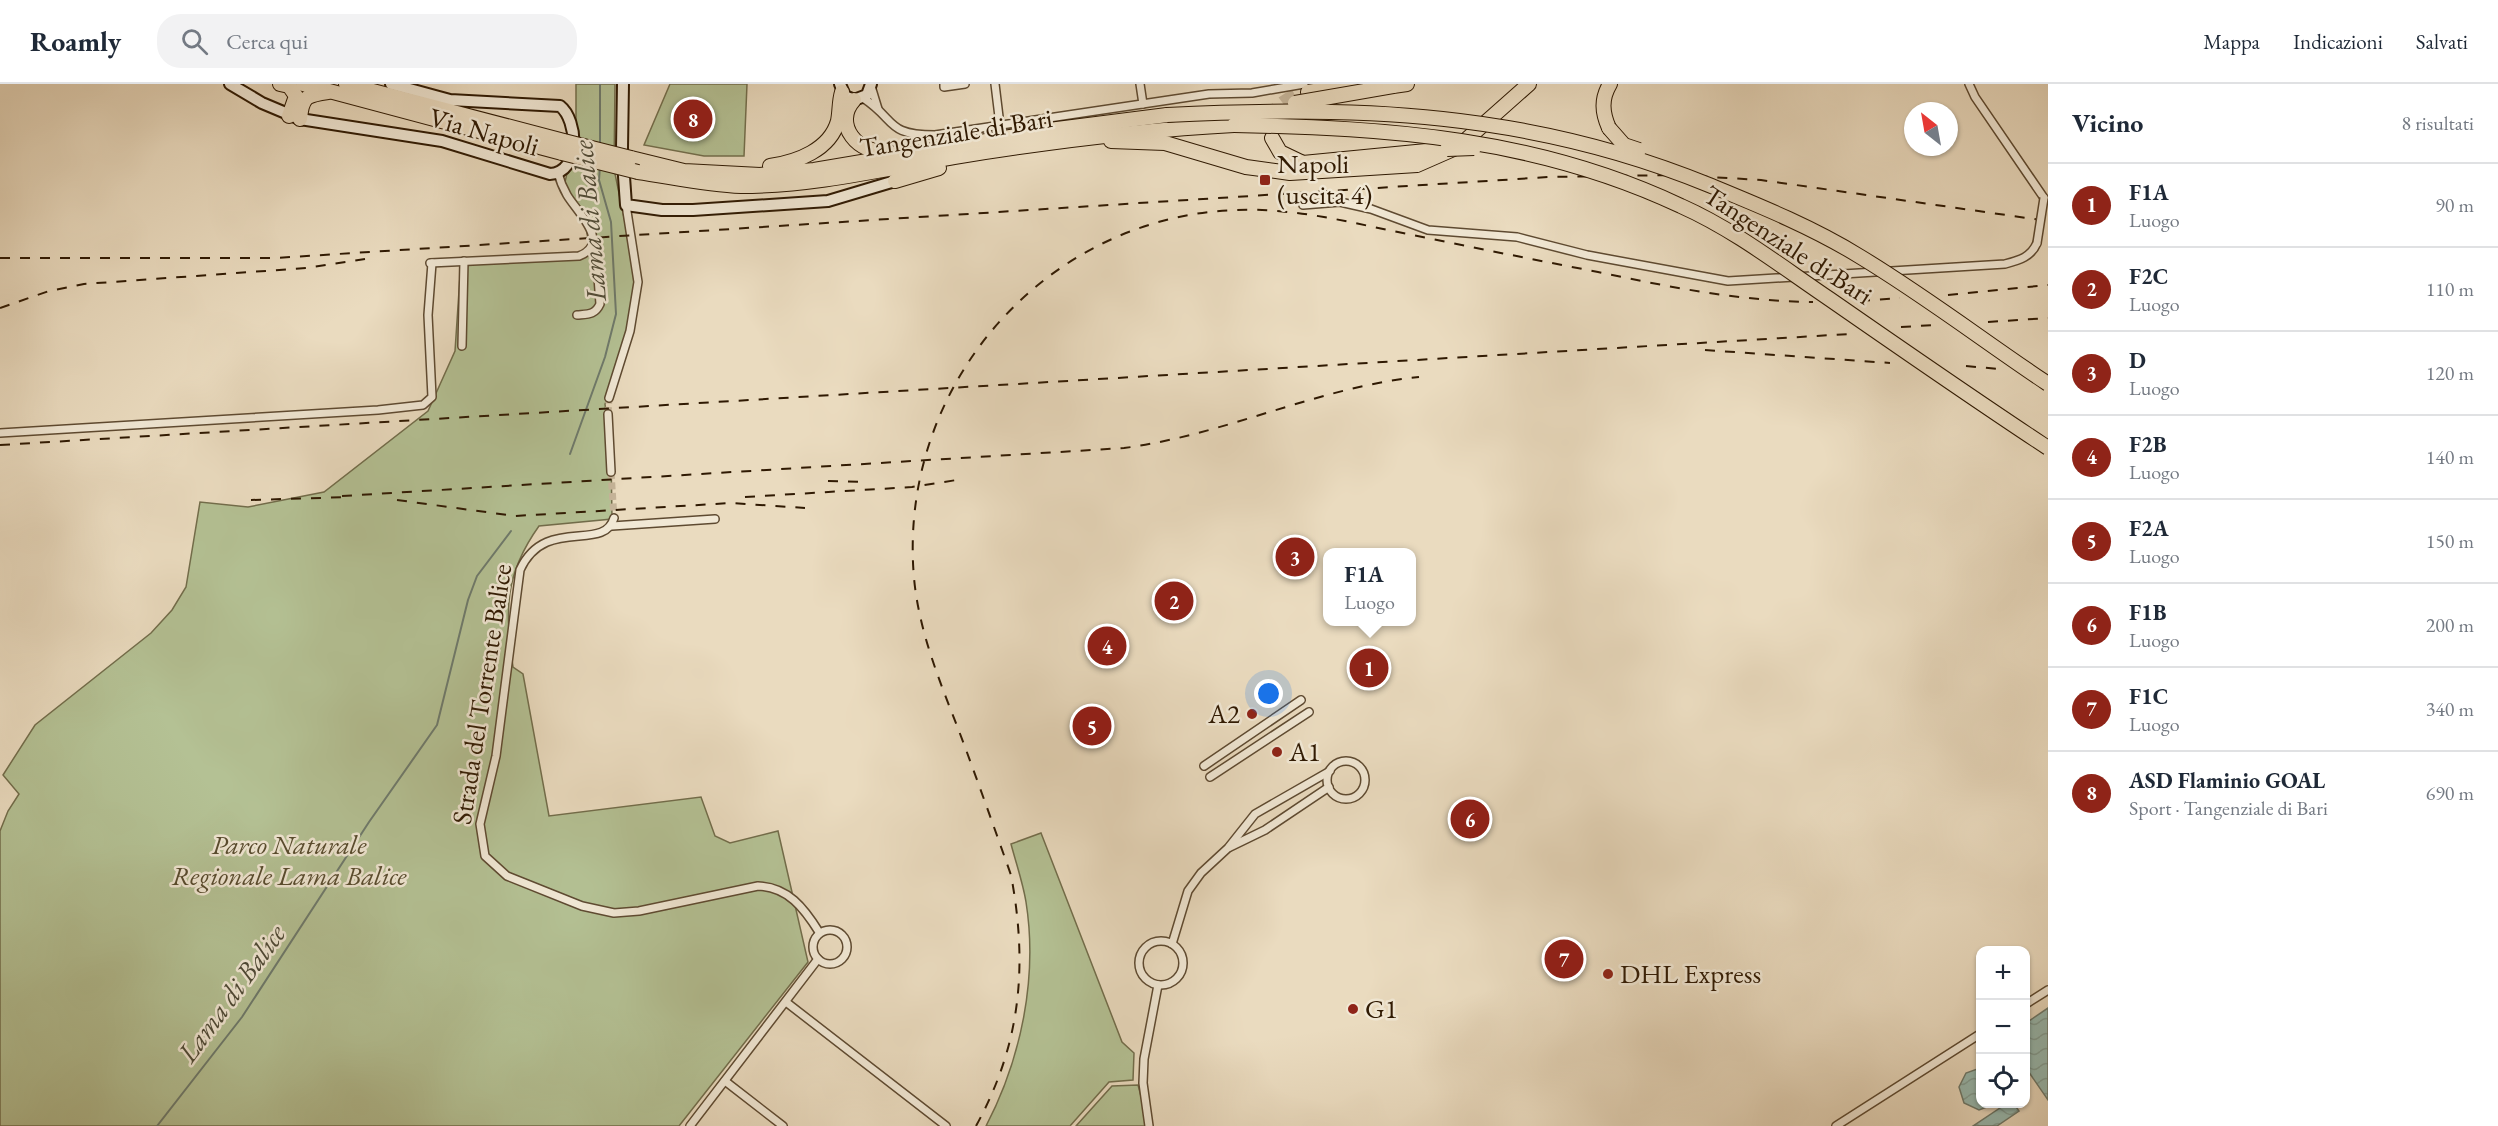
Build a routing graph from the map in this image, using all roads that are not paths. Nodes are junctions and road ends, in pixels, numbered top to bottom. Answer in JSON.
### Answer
{"nodes":[{"id":1,"x":230,"y":84,"type":"edge"},
{"id":2,"x":280,"y":84,"type":"edge"},
{"id":3,"x":303,"y":84,"type":"edge"},
{"id":4,"x":346,"y":84,"type":"edge"},
{"id":5,"x":391,"y":84,"type":"edge"},
{"id":6,"x":623,"y":84,"type":"edge"},
{"id":7,"x":965,"y":84,"type":"edge"},
{"id":8,"x":995,"y":84,"type":"edge"},
{"id":9,"x":1140,"y":84,"type":"edge"},
{"id":10,"x":1250,"y":84,"type":"edge"},
{"id":11,"x":1356,"y":84,"type":"edge"},
{"id":12,"x":1529,"y":84,"type":"edge"},
{"id":13,"x":1610,"y":84,"type":"edge"},
{"id":14,"x":1969,"y":84,"type":"edge"},
{"id":15,"x":871,"y":85,"type":"edge"},
{"id":16,"x":1400,"y":85,"type":"edge"},
{"id":17,"x":944,"y":86,"type":"edge"},
{"id":18,"x":369,"y":88,"type":"edge"},
{"id":19,"x":1306,"y":88,"type":"edge"},
{"id":20,"x":330,"y":91,"type":"junction"},
{"id":21,"x":1252,"y":93,"type":"junction"},
{"id":22,"x":850,"y":94,"type":"edge"},
{"id":23,"x":1143,"y":104,"type":"junction"},
{"id":24,"x":878,"y":111,"type":"junction"},
{"id":25,"x":1167,"y":115,"type":"junction"},
{"id":26,"x":295,"y":117,"type":"junction"},
{"id":27,"x":1000,"y":132,"type":"junction"},
{"id":28,"x":1077,"y":137,"type":"junction"},
{"id":29,"x":1272,"y":138,"type":"dead end"},
{"id":30,"x":1023,"y":146,"type":"junction"},
{"id":31,"x":563,"y":147,"type":"junction"},
{"id":32,"x":1535,"y":154,"type":"junction"},
{"id":33,"x":704,"y":172,"type":"junction"},
{"id":34,"x":558,"y":173,"type":"junction"},
{"id":35,"x":1685,"y":174,"type":"junction"},
{"id":36,"x":895,"y":181,"type":"joint"},
{"id":37,"x":626,"y":205,"type":"junction"},
{"id":38,"x":1303,"y":205,"type":"dead end"},
{"id":39,"x":591,"y":248,"type":"junction"},
{"id":40,"x":464,"y":261,"type":"junction"},
{"id":41,"x":577,"y":315,"type":"dead end"},
{"id":42,"x":462,"y":346,"type":"dead end"},
{"id":43,"x":2048,"y":384,"type":"edge"},
{"id":44,"x":609,"y":398,"type":"tunnel mouth"},
{"id":45,"x":608,"y":414,"type":"tunnel mouth"},
{"id":46,"x":0,"y":433,"type":"edge"},
{"id":47,"x":2048,"y":448,"type":"edge"},
{"id":48,"x":611,"y":472,"type":"tunnel mouth"},
{"id":49,"x":715,"y":519,"type":"dead end"},
{"id":50,"x":1301,"y":700,"type":"dead end"},
{"id":51,"x":1309,"y":712,"type":"dead end"},
{"id":52,"x":1204,"y":766,"type":"dead end"},
{"id":53,"x":1330,"y":771,"type":"junction"},
{"id":54,"x":1210,"y":777,"type":"dead end"},
{"id":55,"x":1329,"y":787,"type":"junction"},
{"id":56,"x":1228,"y":848,"type":"junction"},
{"id":57,"x":819,"y":932,"type":"junction"},
{"id":58,"x":1172,"y":944,"type":"junction"},
{"id":59,"x":818,"y":959,"type":"junction"},
{"id":60,"x":1158,"y":985,"type":"junction"},
{"id":61,"x":2048,"y":990,"type":"edge"},
{"id":62,"x":2030,"y":1001,"type":"edge"},
{"id":63,"x":786,"y":1002,"type":"junction"},
{"id":64,"x":1976,"y":1037,"type":"edge"},
{"id":65,"x":725,"y":1081,"type":"junction"},
{"id":66,"x":690,"y":1126,"type":"edge"},
{"id":67,"x":783,"y":1126,"type":"edge"},
{"id":68,"x":946,"y":1126,"type":"edge"},
{"id":69,"x":1149,"y":1126,"type":"edge"},
{"id":70,"x":1836,"y":1126,"type":"edge"}],
"edges":[{"from":1,"to":26,"type":"street","name":"Via Napoli"},
{"from":2,"to":26,"type":"highway"},
{"from":3,"to":20,"type":"highway","name":"Tangenziale di Bari"},
{"from":4,"to":18,"type":"highway","name":"Tangenziale di Bari"},
{"from":5,"to":34,"type":"street","name":"Via Napoli"},
{"from":6,"to":37,"type":"street"},
{"from":7,"to":17,"type":"street"},
{"from":8,"to":27,"type":"street"},
{"from":9,"to":23,"type":"street"},
{"from":10,"to":21,"type":"street"},
{"from":11,"to":19,"type":"highway"},
{"from":12,"to":28,"type":"highway"},
{"from":13,"to":35,"type":"highway","bridge":true},
{"from":14,"to":38,"type":"street","bridge":true},
{"from":15,"to":22,"type":"street"},
{"from":15,"to":24,"type":"street"},
{"from":16,"to":25,"type":"highway","bridge":true},
{"from":18,"to":31,"type":"highway","name":"Tangenziale di Bari"},
{"from":19,"to":21,"type":"street"},
{"from":20,"to":26,"type":"highway"},
{"from":20,"to":31,"type":"highway","name":"Tangenziale di Bari"},
{"from":21,"to":23,"type":"street"},
{"from":22,"to":24,"type":"street"},
{"from":22,"to":27,"type":"highway"},
{"from":22,"to":33,"type":"highway"},
{"from":23,"to":27,"type":"street"},
{"from":24,"to":27,"type":"street"},
{"from":25,"to":27,"type":"highway","name":"Tangenziale di Bari"},
{"from":25,"to":35,"type":"highway","name":"Tangenziale di Bari","bridge":true},
{"from":26,"to":34,"type":"street","name":"Via Napoli"},
{"from":27,"to":33,"type":"highway","name":"Tangenziale di Bari"},
{"from":28,"to":30,"type":"highway","name":"Tangenziale di Bari"},
{"from":28,"to":32,"type":"highway","name":"Tangenziale di Bari","bridge":true},
{"from":29,"to":32,"type":"highway","bridge":true},
{"from":30,"to":31,"type":"highway","name":"Tangenziale di Bari","bridge":true},
{"from":30,"to":36,"type":"highway"},
{"from":31,"to":33,"type":"highway","name":"Tangenziale di Bari","bridge":true},
{"from":32,"to":47,"type":"highway","name":"Tangenziale di Bari","bridge":true},
{"from":34,"to":39,"type":"street"},
{"from":35,"to":43,"type":"highway","name":"Tangenziale di Bari","bridge":true},
{"from":36,"to":37,"type":"street"},
{"from":37,"to":44,"type":"street"},
{"from":39,"to":40,"type":"street"},
{"from":39,"to":41,"type":"street"},
{"from":40,"to":42,"type":"street"},
{"from":40,"to":46,"type":"street"},
{"from":45,"to":48,"type":"street"},
{"from":49,"to":57,"type":"street","name":"Strada del Torrente Balice"},
{"from":50,"to":52,"type":"street"},
{"from":51,"to":54,"type":"street"},
{"from":53,"to":55,"type":"street"},
{"from":53,"to":55,"type":"street"},
{"from":53,"to":56,"type":"street"},
{"from":55,"to":56,"type":"street"},
{"from":56,"to":58,"type":"street"},
{"from":57,"to":59,"type":"street"},
{"from":57,"to":59,"type":"street"},
{"from":58,"to":60,"type":"street"},
{"from":58,"to":60,"type":"street"},
{"from":59,"to":63,"type":"street"},
{"from":60,"to":69,"type":"street"},
{"from":61,"to":62,"type":"street"},
{"from":63,"to":65,"type":"street"},
{"from":63,"to":68,"type":"street"},
{"from":64,"to":70,"type":"street"},
{"from":65,"to":66,"type":"street"},
{"from":65,"to":67,"type":"street"}]}
